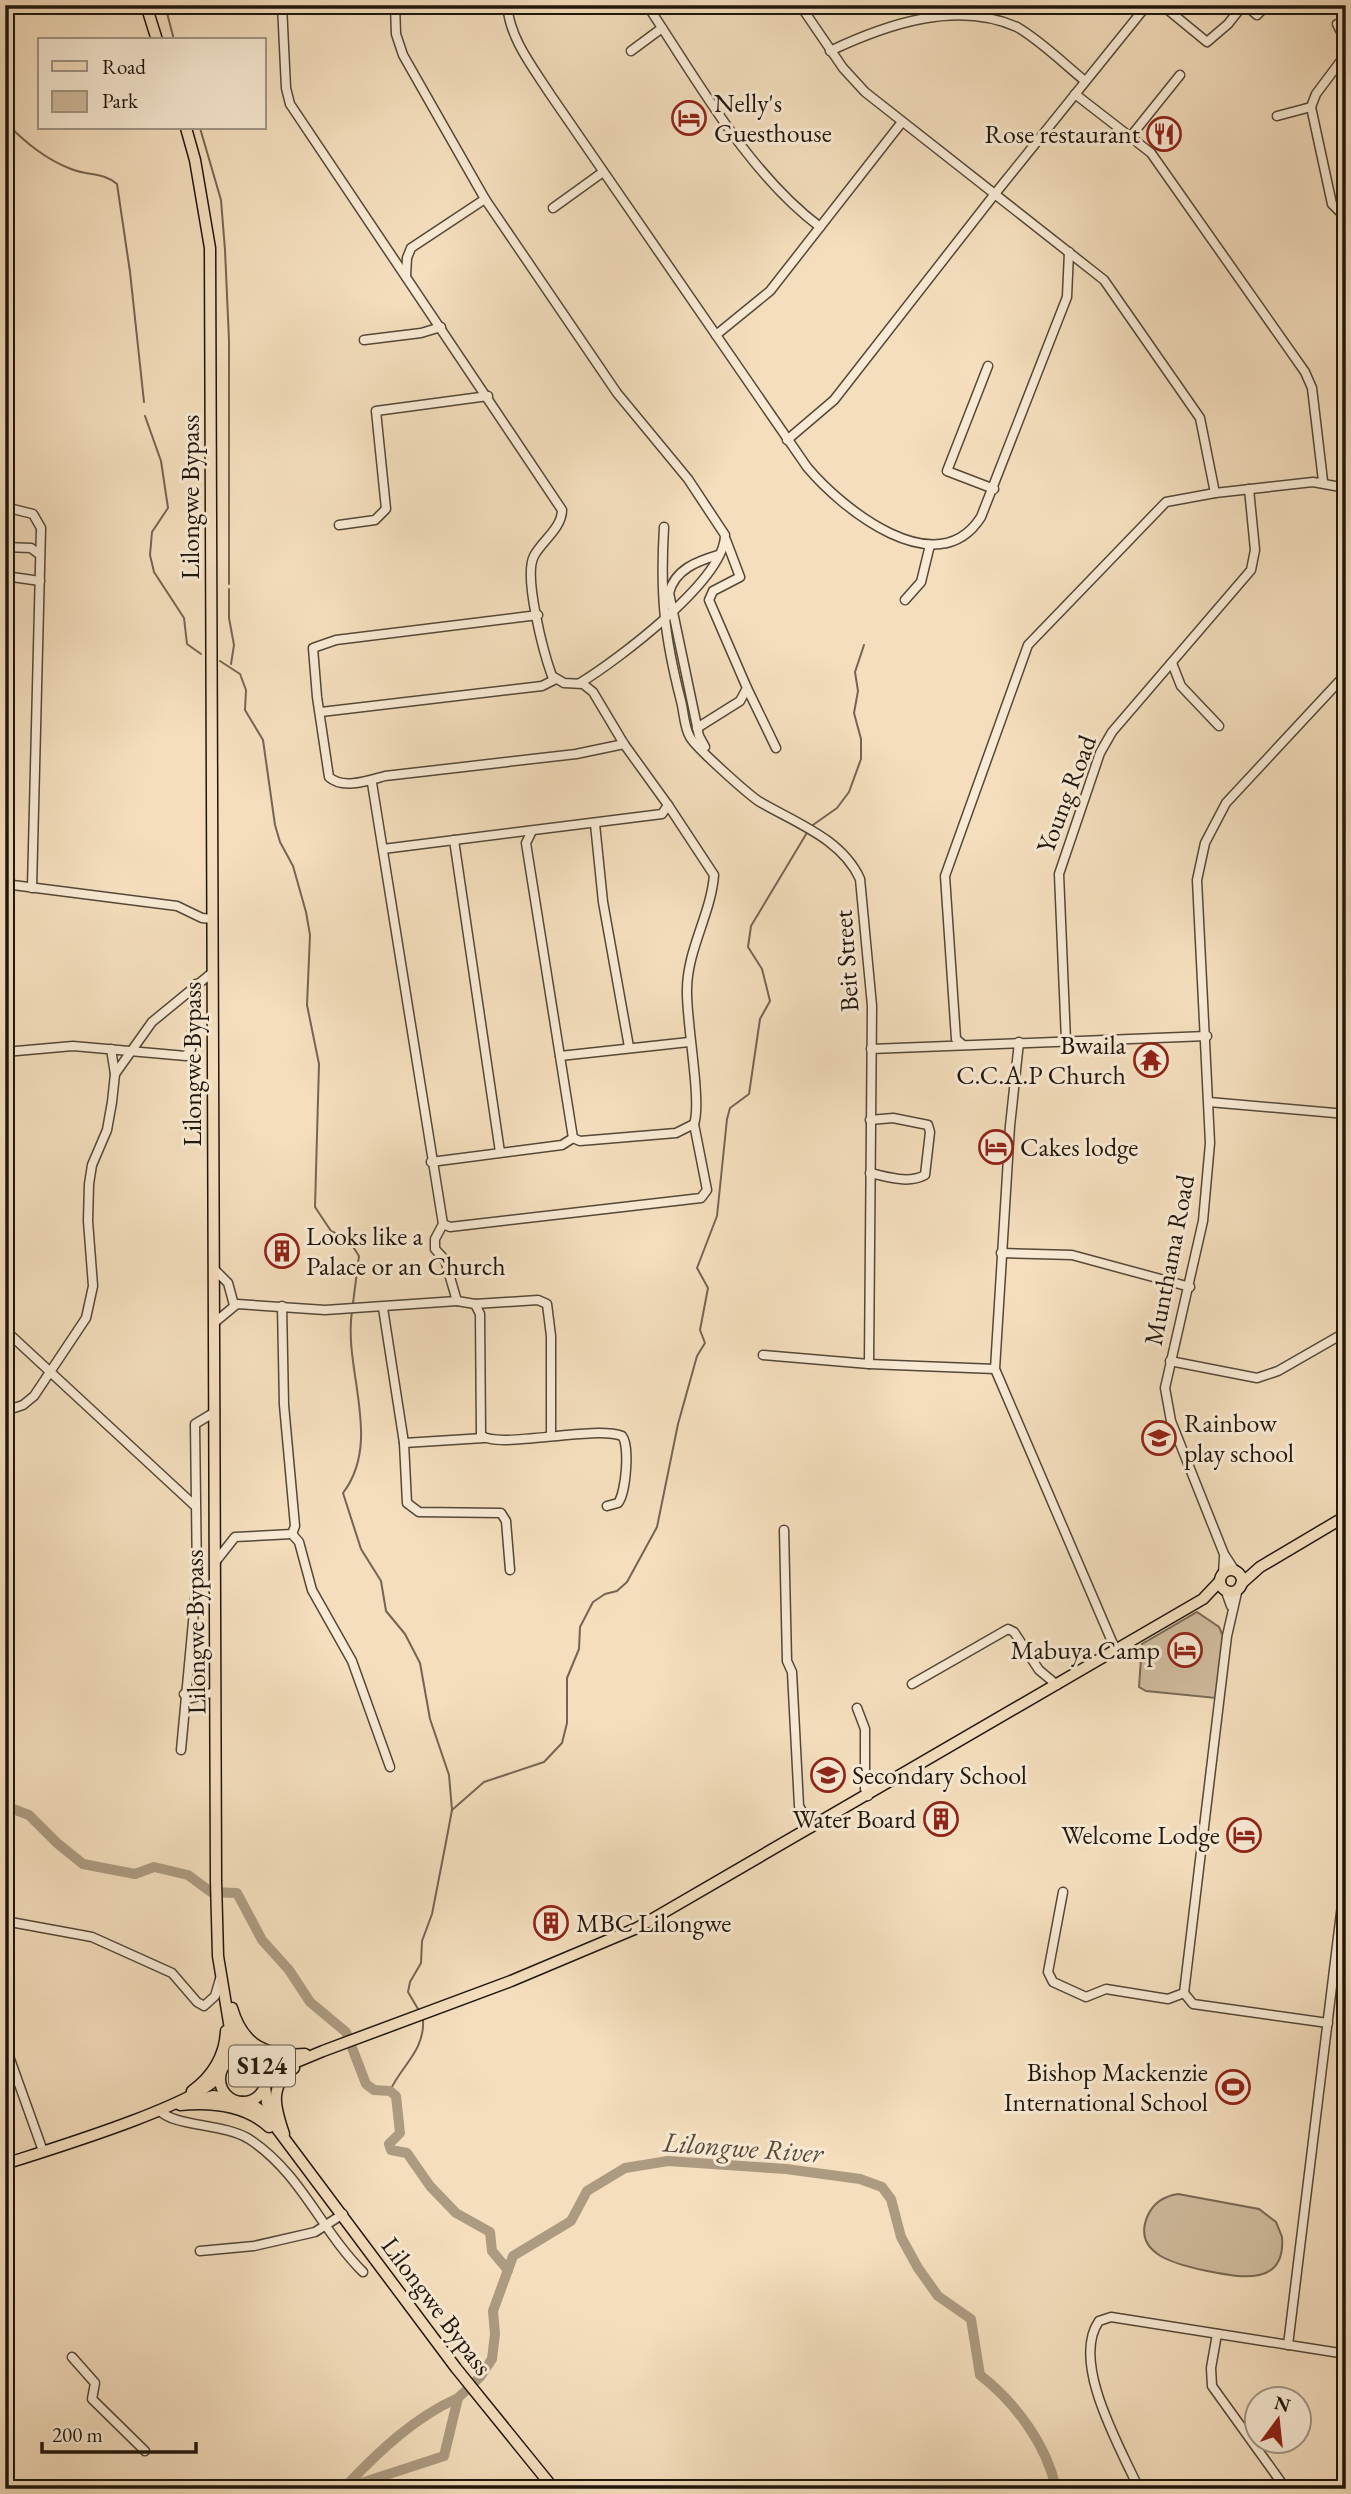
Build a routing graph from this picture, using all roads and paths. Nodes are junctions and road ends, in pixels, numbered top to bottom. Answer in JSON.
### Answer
{"nodes":[{"id":1,"x":146,"y":5,"type":"edge"},
{"id":2,"x":282,"y":5,"type":"edge"},
{"id":3,"x":395,"y":5,"type":"edge"},
{"id":4,"x":507,"y":5,"type":"edge"},
{"id":5,"x":648,"y":5,"type":"edge"},
{"id":6,"x":800,"y":5,"type":"edge"},
{"id":7,"x":1147,"y":5,"type":"edge"},
{"id":8,"x":1161,"y":5,"type":"edge"},
{"id":9,"x":1236,"y":5,"type":"edge"},
{"id":10,"x":1244,"y":5,"type":"edge"},
{"id":11,"x":1267,"y":5,"type":"edge"},
{"id":12,"x":1337,"y":24,"type":"dead end"},
{"id":13,"x":662,"y":28,"type":"junction"},
{"id":14,"x":1218,"y":32,"type":"junction"},
{"id":15,"x":156,"y":38,"type":"edge"},
{"id":16,"x":1346,"y":42,"type":"edge"},
{"id":17,"x":631,"y":51,"type":"dead end"},
{"id":18,"x":830,"y":51,"type":"junction"},
{"id":19,"x":1346,"y":54,"type":"edge"},
{"id":20,"x":1180,"y":75,"type":"dead end"},
{"id":21,"x":1085,"y":81,"type":"junction"},
{"id":22,"x":1075,"y":94,"type":"junction"},
{"id":23,"x":1311,"y":107,"type":"junction"},
{"id":24,"x":1278,"y":116,"type":"dead end"},
{"id":25,"x":902,"y":122,"type":"junction"},
{"id":26,"x":187,"y":130,"type":"edge"},
{"id":27,"x":1131,"y":136,"type":"junction"},
{"id":28,"x":603,"y":172,"type":"junction"},
{"id":29,"x":993,"y":194,"type":"junction"},
{"id":30,"x":485,"y":199,"type":"junction"},
{"id":31,"x":552,"y":208,"type":"dead end"},
{"id":32,"x":1346,"y":218,"type":"edge"},
{"id":33,"x":820,"y":227,"type":"junction"},
{"id":34,"x":1069,"y":252,"type":"junction"},
{"id":35,"x":406,"y":276,"type":"junction"},
{"id":36,"x":440,"y":327,"type":"junction"},
{"id":37,"x":716,"y":335,"type":"junction"},
{"id":38,"x":364,"y":340,"type":"dead end"},
{"id":39,"x":988,"y":366,"type":"dead end"},
{"id":40,"x":488,"y":396,"type":"junction"},
{"id":41,"x":787,"y":440,"type":"junction"},
{"id":42,"x":1323,"y":481,"type":"junction"},
{"id":43,"x":1346,"y":488,"type":"edge"},
{"id":44,"x":994,"y":489,"type":"junction"},
{"id":45,"x":1249,"y":489,"type":"junction"},
{"id":46,"x":1215,"y":493,"type":"junction"},
{"id":47,"x":5,"y":507,"type":"edge"},
{"id":48,"x":338,"y":525,"type":"dead end"},
{"id":49,"x":664,"y":527,"type":"dead end"},
{"id":50,"x":726,"y":540,"type":"junction"},
{"id":51,"x":930,"y":545,"type":"junction"},
{"id":52,"x":5,"y":547,"type":"edge"},
{"id":53,"x":39,"y":554,"type":"junction"},
{"id":54,"x":718,"y":555,"type":"junction"},
{"id":55,"x":5,"y":576,"type":"edge"},
{"id":56,"x":40,"y":581,"type":"junction"},
{"id":57,"x":905,"y":600,"type":"dead end"},
{"id":58,"x":672,"y":614,"type":"junction"},
{"id":59,"x":538,"y":615,"type":"junction"},
{"id":60,"x":663,"y":620,"type":"junction"},
{"id":61,"x":1172,"y":663,"type":"junction"},
{"id":62,"x":1344,"y":675,"type":"edge"},
{"id":63,"x":556,"y":679,"type":"junction"},
{"id":64,"x":580,"y":683,"type":"junction"},
{"id":65,"x":747,"y":688,"type":"junction"},
{"id":66,"x":321,"y":712,"type":"junction"},
{"id":67,"x":1219,"y":726,"type":"dead end"},
{"id":68,"x":697,"y":728,"type":"junction"},
{"id":69,"x":624,"y":744,"type":"junction"},
{"id":70,"x":776,"y":748,"type":"dead end"},
{"id":71,"x":712,"y":758,"type":"junction"},
{"id":72,"x":372,"y":783,"type":"junction"},
{"id":73,"x":668,"y":805,"type":"junction"},
{"id":74,"x":595,"y":824,"type":"junction"},
{"id":75,"x":531,"y":831,"type":"junction"},
{"id":76,"x":454,"y":841,"type":"junction"},
{"id":77,"x":383,"y":849,"type":"junction"},
{"id":78,"x":5,"y":884,"type":"edge"},
{"id":79,"x":32,"y":888,"type":"junction"},
{"id":80,"x":213,"y":919,"type":"junction"},
{"id":81,"x":213,"y":972,"type":"junction"},
{"id":82,"x":196,"y":984,"type":"junction"},
{"id":83,"x":1207,"y":1036,"type":"junction"},
{"id":84,"x":1066,"y":1041,"type":"junction"},
{"id":85,"x":688,"y":1042,"type":"junction"},
{"id":86,"x":1019,"y":1042,"type":"junction"},
{"id":87,"x":963,"y":1045,"type":"junction"},
{"id":88,"x":629,"y":1047,"type":"junction"},
{"id":89,"x":111,"y":1049,"type":"junction"},
{"id":90,"x":870,"y":1049,"type":"junction"},
{"id":91,"x":129,"y":1051,"type":"junction"},
{"id":92,"x":5,"y":1052,"type":"edge"},
{"id":93,"x":560,"y":1056,"type":"junction"},
{"id":94,"x":116,"y":1074,"type":"junction"},
{"id":95,"x":1209,"y":1102,"type":"junction"},
{"id":96,"x":1346,"y":1114,"type":"edge"},
{"id":97,"x":870,"y":1120,"type":"junction"},
{"id":98,"x":694,"y":1124,"type":"junction"},
{"id":99,"x":573,"y":1138,"type":"junction"},
{"id":100,"x":500,"y":1152,"type":"junction"},
{"id":101,"x":431,"y":1162,"type":"junction"},
{"id":102,"x":870,"y":1173,"type":"junction"},
{"id":103,"x":443,"y":1224,"type":"junction"},
{"id":104,"x":1001,"y":1254,"type":"junction"},
{"id":105,"x":214,"y":1269,"type":"junction"},
{"id":106,"x":1190,"y":1287,"type":"junction"},
{"id":107,"x":457,"y":1301,"type":"junction"},
{"id":108,"x":475,"y":1304,"type":"junction"},
{"id":109,"x":234,"y":1305,"type":"junction"},
{"id":110,"x":282,"y":1306,"type":"junction"},
{"id":111,"x":383,"y":1308,"type":"junction"},
{"id":112,"x":214,"y":1323,"type":"junction"},
{"id":113,"x":5,"y":1330,"type":"edge"},
{"id":114,"x":1346,"y":1332,"type":"edge"},
{"id":115,"x":763,"y":1355,"type":"dead end"},
{"id":116,"x":1170,"y":1361,"type":"junction"},
{"id":117,"x":869,"y":1364,"type":"junction"},
{"id":118,"x":995,"y":1369,"type":"junction"},
{"id":119,"x":50,"y":1371,"type":"junction"},
{"id":120,"x":5,"y":1411,"type":"edge"},
{"id":121,"x":215,"y":1412,"type":"junction"},
{"id":122,"x":551,"y":1435,"type":"junction"},
{"id":123,"x":484,"y":1438,"type":"junction"},
{"id":124,"x":404,"y":1443,"type":"junction"},
{"id":125,"x":194,"y":1505,"type":"junction"},
{"id":126,"x":607,"y":1506,"type":"dead end"},
{"id":127,"x":1346,"y":1516,"type":"edge"},
{"id":128,"x":784,"y":1530,"type":"dead end"},
{"id":129,"x":215,"y":1533,"type":"junction"},
{"id":130,"x":292,"y":1534,"type":"junction"},
{"id":131,"x":232,"y":1539,"type":"junction"},
{"id":132,"x":1224,"y":1554,"type":"junction"},
{"id":133,"x":216,"y":1561,"type":"junction"},
{"id":134,"x":1259,"y":1567,"type":"junction"},
{"id":135,"x":510,"y":1570,"type":"dead end"},
{"id":136,"x":1235,"y":1570,"type":"junction"},
{"id":137,"x":1221,"y":1578,"type":"junction"},
{"id":138,"x":1239,"y":1586,"type":"junction"},
{"id":139,"x":1226,"y":1592,"type":"junction"},
{"id":140,"x":1203,"y":1599,"type":"junction"},
{"id":141,"x":1231,"y":1609,"type":"junction"},
{"id":142,"x":1115,"y":1651,"type":"junction"},
{"id":143,"x":912,"y":1684,"type":"dead end"},
{"id":144,"x":1058,"y":1685,"type":"junction"},
{"id":145,"x":211,"y":1693,"type":"dead end"},
{"id":146,"x":184,"y":1694,"type":"junction"},
{"id":147,"x":857,"y":1708,"type":"dead end"},
{"id":148,"x":181,"y":1750,"type":"dead end"},
{"id":149,"x":390,"y":1766,"type":"dead end"},
{"id":150,"x":867,"y":1796,"type":"junction"},
{"id":151,"x":811,"y":1828,"type":"junction"},
{"id":152,"x":1346,"y":1872,"type":"edge"},
{"id":153,"x":1063,"y":1892,"type":"dead end"},
{"id":154,"x":5,"y":1921,"type":"edge"},
{"id":155,"x":221,"y":1978,"type":"junction"},
{"id":156,"x":1184,"y":1993,"type":"junction"},
{"id":157,"x":227,"y":2007,"type":"junction"},
{"id":158,"x":1328,"y":2023,"type":"junction"},
{"id":159,"x":306,"y":2057,"type":"junction"},
{"id":160,"x":10,"y":2059,"type":"dead end"},
{"id":161,"x":255,"y":2060,"type":"junction"},
{"id":162,"x":226,"y":2063,"type":"junction"},
{"id":163,"x":220,"y":2075,"type":"junction"},
{"id":164,"x":265,"y":2083,"type":"junction"},
{"id":165,"x":231,"y":2099,"type":"junction"},
{"id":166,"x":242,"y":2102,"type":"junction"},
{"id":167,"x":180,"y":2105,"type":"junction"},
{"id":168,"x":160,"y":2110,"type":"junction"},
{"id":169,"x":282,"y":2135,"type":"junction"},
{"id":170,"x":43,"y":2151,"type":"junction"},
{"id":171,"x":5,"y":2164,"type":"edge"},
{"id":172,"x":343,"y":2214,"type":"junction"},
{"id":173,"x":325,"y":2225,"type":"junction"},
{"id":174,"x":200,"y":2251,"type":"dead end"},
{"id":175,"x":363,"y":2272,"type":"dead end"},
{"id":176,"x":1217,"y":2334,"type":"junction"},
{"id":177,"x":1288,"y":2345,"type":"junction"},
{"id":178,"x":1346,"y":2354,"type":"edge"},
{"id":179,"x":72,"y":2357,"type":"dead end"},
{"id":180,"x":145,"y":2451,"type":"dead end"},
{"id":181,"x":554,"y":2489,"type":"edge"},
{"id":182,"x":1139,"y":2489,"type":"edge"},
{"id":183,"x":1286,"y":2489,"type":"edge"}],
"edges":[{"from":1,"to":15,"type":"main road"},
{"from":2,"to":35,"type":"street"},
{"from":3,"to":30,"type":"street"},
{"from":4,"to":28,"type":"street"},
{"from":5,"to":13,"type":"street"},
{"from":6,"to":18,"type":"street"},
{"from":7,"to":21,"type":"street"},
{"from":8,"to":14,"type":"street"},
{"from":9,"to":14,"type":"street"},
{"from":10,"to":11,"type":"street"},
{"from":10,"to":14,"type":"street"},
{"from":12,"to":16,"type":"street"},
{"from":13,"to":17,"type":"street"},
{"from":13,"to":33,"type":"street"},
{"from":18,"to":21,"type":"street"},
{"from":18,"to":25,"type":"street"},
{"from":19,"to":23,"type":"street"},
{"from":20,"to":27,"type":"street"},
{"from":21,"to":22,"type":"street"},
{"from":22,"to":27,"type":"street"},
{"from":22,"to":29,"type":"street"},
{"from":23,"to":24,"type":"street"},
{"from":23,"to":32,"type":"street"},
{"from":25,"to":29,"type":"street"},
{"from":25,"to":33,"type":"street"},
{"from":26,"to":80,"type":"main road","name":"Lilongwe Bypass"},
{"from":27,"to":42,"type":"street"},
{"from":28,"to":31,"type":"street"},
{"from":28,"to":37,"type":"street"},
{"from":29,"to":34,"type":"street"},
{"from":29,"to":41,"type":"street"},
{"from":30,"to":35,"type":"street"},
{"from":30,"to":50,"type":"street"},
{"from":33,"to":37,"type":"street"},
{"from":34,"to":44,"type":"street"},
{"from":34,"to":46,"type":"street"},
{"from":35,"to":36,"type":"street"},
{"from":36,"to":38,"type":"street"},
{"from":36,"to":40,"type":"street"},
{"from":37,"to":41,"type":"street"},
{"from":39,"to":44,"type":"street"},
{"from":40,"to":48,"type":"street"},
{"from":40,"to":59,"type":"street"},
{"from":41,"to":51,"type":"street"},
{"from":42,"to":43,"type":"street"},
{"from":42,"to":45,"type":"street"},
{"from":44,"to":51,"type":"street"},
{"from":45,"to":46,"type":"street"},
{"from":45,"to":61,"type":"street","name":"Young Road"},
{"from":46,"to":87,"type":"street"},
{"from":47,"to":53,"type":"street"},
{"from":49,"to":60,"type":"street","name":"Beit Street"},
{"from":50,"to":54,"type":"street"},
{"from":50,"to":65,"type":"street"},
{"from":51,"to":57,"type":"street"},
{"from":52,"to":53,"type":"street"},
{"from":53,"to":56,"type":"street"},
{"from":54,"to":58,"type":"street"},
{"from":54,"to":58,"type":"street"},
{"from":55,"to":56,"type":"street"},
{"from":56,"to":79,"type":"street"},
{"from":58,"to":60,"type":"street"},
{"from":58,"to":68,"type":"street"},
{"from":59,"to":63,"type":"street"},
{"from":59,"to":66,"type":"street"},
{"from":60,"to":64,"type":"street"},
{"from":60,"to":71,"type":"street","name":"Beit Street"},
{"from":61,"to":67,"type":"street"},
{"from":61,"to":84,"type":"street","name":"Young Road"},
{"from":62,"to":83,"type":"street","name":"Munthama Road"},
{"from":63,"to":64,"type":"street"},
{"from":63,"to":66,"type":"street"},
{"from":64,"to":69,"type":"street"},
{"from":65,"to":68,"type":"street"},
{"from":65,"to":70,"type":"street"},
{"from":66,"to":72,"type":"street"},
{"from":68,"to":71,"type":"street"},
{"from":69,"to":72,"type":"street"},
{"from":69,"to":73,"type":"street"},
{"from":71,"to":90,"type":"street","name":"Beit Street"},
{"from":72,"to":77,"type":"street"},
{"from":73,"to":74,"type":"street"},
{"from":73,"to":85,"type":"street"},
{"from":74,"to":75,"type":"street"},
{"from":74,"to":88,"type":"street"},
{"from":75,"to":76,"type":"street"},
{"from":75,"to":93,"type":"street"},
{"from":76,"to":77,"type":"street"},
{"from":76,"to":100,"type":"street"},
{"from":77,"to":101,"type":"street"},
{"from":78,"to":79,"type":"street"},
{"from":79,"to":80,"type":"street"},
{"from":80,"to":81,"type":"main road","name":"Lilongwe Bypass"},
{"from":81,"to":82,"type":"street"},
{"from":81,"to":105,"type":"main road","name":"Lilongwe Bypass"},
{"from":82,"to":91,"type":"street"},
{"from":82,"to":91,"type":"street"},
{"from":83,"to":84,"type":"street","name":"Beit Street"},
{"from":83,"to":95,"type":"street","name":"Munthama Road"},
{"from":84,"to":86,"type":"street","name":"Beit Street"},
{"from":85,"to":88,"type":"street"},
{"from":85,"to":98,"type":"street"},
{"from":86,"to":87,"type":"street","name":"Beit Street"},
{"from":86,"to":104,"type":"street"},
{"from":87,"to":90,"type":"street","name":"Beit Street"},
{"from":88,"to":93,"type":"street"},
{"from":89,"to":91,"type":"street"},
{"from":89,"to":92,"type":"street"},
{"from":89,"to":94,"type":"street"},
{"from":90,"to":97,"type":"street"},
{"from":91,"to":94,"type":"street"},
{"from":93,"to":99,"type":"street"},
{"from":94,"to":119,"type":"street"},
{"from":95,"to":96,"type":"street"},
{"from":95,"to":106,"type":"street","name":"Munthama Road"},
{"from":97,"to":102,"type":"street"},
{"from":97,"to":102,"type":"street"},
{"from":98,"to":99,"type":"street"},
{"from":98,"to":103,"type":"street"},
{"from":99,"to":100,"type":"street"},
{"from":100,"to":101,"type":"street"},
{"from":101,"to":103,"type":"street"},
{"from":102,"to":117,"type":"street"},
{"from":103,"to":107,"type":"street"},
{"from":104,"to":106,"type":"street"},
{"from":104,"to":118,"type":"street"},
{"from":105,"to":109,"type":"street"},
{"from":105,"to":112,"type":"main road","name":"Lilongwe Bypass"},
{"from":106,"to":116,"type":"street","name":"Munthama Road"},
{"from":107,"to":108,"type":"street"},
{"from":107,"to":111,"type":"street"},
{"from":108,"to":122,"type":"street"},
{"from":108,"to":123,"type":"street"},
{"from":109,"to":110,"type":"street"},
{"from":109,"to":112,"type":"street"},
{"from":110,"to":111,"type":"street"},
{"from":110,"to":130,"type":"street"},
{"from":111,"to":124,"type":"street"},
{"from":112,"to":121,"type":"main road","name":"Lilongwe Bypass"},
{"from":113,"to":119,"type":"street"},
{"from":114,"to":116,"type":"street"},
{"from":115,"to":117,"type":"street"},
{"from":116,"to":132,"type":"street","name":"Munthama Road"},
{"from":117,"to":118,"type":"street"},
{"from":118,"to":142,"type":"street"},
{"from":119,"to":120,"type":"street"},
{"from":119,"to":125,"type":"street"},
{"from":121,"to":125,"type":"street"},
{"from":121,"to":129,"type":"main road","name":"Lilongwe Bypass"},
{"from":122,"to":123,"type":"street"},
{"from":122,"to":126,"type":"street"},
{"from":123,"to":124,"type":"street"},
{"from":124,"to":135,"type":"street"},
{"from":125,"to":146,"type":"street"},
{"from":127,"to":134,"type":"main road"},
{"from":128,"to":151,"type":"street"},
{"from":129,"to":131,"type":"street"},
{"from":129,"to":133,"type":"main road","name":"Lilongwe Bypass"},
{"from":130,"to":131,"type":"street"},
{"from":130,"to":149,"type":"street"},
{"from":131,"to":133,"type":"street"},
{"from":132,"to":136,"type":"street","name":"Munthama Road"},
{"from":132,"to":137,"type":"street","name":"Munthama Road"},
{"from":133,"to":155,"type":"main road","name":"Lilongwe Bypass"},
{"from":134,"to":136,"type":"main road"},
{"from":134,"to":138,"type":"main road"},
{"from":136,"to":137,"type":"main road"},
{"from":136,"to":138,"type":"main road"},
{"from":137,"to":139,"type":"main road"},
{"from":137,"to":140,"type":"main road","number":"S124"},
{"from":138,"to":139,"type":"main road"},
{"from":138,"to":141,"type":"street"},
{"from":139,"to":140,"type":"main road","number":"S124"},
{"from":139,"to":141,"type":"street"},
{"from":140,"to":142,"type":"main road","number":"S124"},
{"from":141,"to":156,"type":"street"},
{"from":142,"to":144,"type":"main road","number":"S124"},
{"from":143,"to":144,"type":"street"},
{"from":144,"to":150,"type":"main road","number":"S124"},
{"from":145,"to":146,"type":"street"},
{"from":146,"to":148,"type":"street"},
{"from":147,"to":150,"type":"street"},
{"from":150,"to":151,"type":"main road","number":"S124"},
{"from":151,"to":159,"type":"main road","number":"S124"},
{"from":152,"to":158,"type":"street"},
{"from":153,"to":156,"type":"street"},
{"from":154,"to":155,"type":"street"},
{"from":155,"to":157,"type":"main road","name":"Lilongwe Bypass"},
{"from":155,"to":159,"type":"main road"},
{"from":156,"to":158,"type":"street"},
{"from":157,"to":161,"type":"main road","name":"Lilongwe Bypass"},
{"from":157,"to":162,"type":"main road","name":"Lilongwe Bypass"},
{"from":157,"to":168,"type":"main road"},
{"from":158,"to":177,"type":"street"},
{"from":159,"to":161,"type":"main road","number":"S124"},
{"from":159,"to":164,"type":"main road","number":"S124"},
{"from":159,"to":169,"type":"main road"},
{"from":160,"to":170,"type":"street"},
{"from":161,"to":162,"type":"main road","number":"S124"},
{"from":161,"to":164,"type":"main road","number":"S124"},
{"from":162,"to":163,"type":"main road","number":"S124"},
{"from":163,"to":165,"type":"main road","number":"S124"},
{"from":163,"to":168,"type":"main road","number":"S124"},
{"from":164,"to":166,"type":"main road","number":"S124"},
{"from":164,"to":169,"type":"main road","name":"Lilongwe Bypass"},
{"from":165,"to":166,"type":"main road","number":"S124"},
{"from":165,"to":167,"type":"main road","number":"S124"},
{"from":166,"to":169,"type":"main road","name":"Lilongwe Bypass"},
{"from":167,"to":168,"type":"main road","number":"S124"},
{"from":167,"to":169,"type":"main road"},
{"from":168,"to":170,"type":"main road","number":"S124"},
{"from":168,"to":173,"type":"street"},
{"from":169,"to":172,"type":"main road","name":"Lilongwe Bypass"},
{"from":170,"to":171,"type":"main road","number":"S124"},
{"from":172,"to":173,"type":"street"},
{"from":172,"to":181,"type":"main road","name":"Lilongwe Bypass"},
{"from":173,"to":174,"type":"street"},
{"from":173,"to":175,"type":"street"},
{"from":176,"to":177,"type":"street"},
{"from":176,"to":182,"type":"street"},
{"from":176,"to":183,"type":"street"},
{"from":177,"to":178,"type":"street"},
{"from":179,"to":180,"type":"street"}]}
